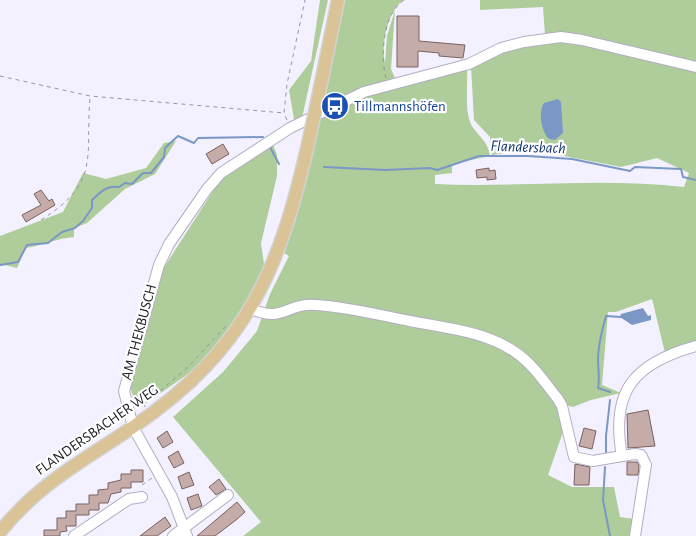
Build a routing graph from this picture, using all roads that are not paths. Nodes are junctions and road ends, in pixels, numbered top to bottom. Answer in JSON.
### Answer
{"nodes":[{"id":1,"x":338,"y":0,"type":"edge"},
{"id":2,"x":696,"y":67,"type":"edge"},
{"id":3,"x":251,"y":308,"type":"junction"},
{"id":4,"x":696,"y":346,"type":"edge"},
{"id":5,"x":133,"y":427,"type":"junction"},
{"id":6,"x":622,"y":456,"type":"junction"},
{"id":7,"x":228,"y":495,"type":"dead end"},
{"id":8,"x":142,"y":497,"type":"dead end"},
{"id":9,"x":0,"y":532,"type":"edge"},
{"id":10,"x":186,"y":532,"type":"edge"},
{"id":11,"x":74,"y":536,"type":"edge"},
{"id":12,"x":173,"y":536,"type":"edge"},
{"id":13,"x":635,"y":536,"type":"edge"}],
"edges":[{"from":1,"to":3,"type":"main road","name":"FLANDERSBACHER WEG","bridge":true},
{"from":2,"to":5,"type":"street","name":"AM THEKBUSCH"},
{"from":3,"to":5,"type":"main road","name":"FLANDERSBACHER WEG"},
{"from":3,"to":6,"type":"street"},
{"from":4,"to":6,"type":"street"},
{"from":5,"to":9,"type":"main road","name":"FLANDERSBACHER WEG"},
{"from":5,"to":10,"type":"street","name":"AM THEKBUSCH"},
{"from":6,"to":13,"type":"street"},
{"from":7,"to":10,"type":"street"},
{"from":8,"to":11,"type":"street"},
{"from":10,"to":12,"type":"street"}]}
